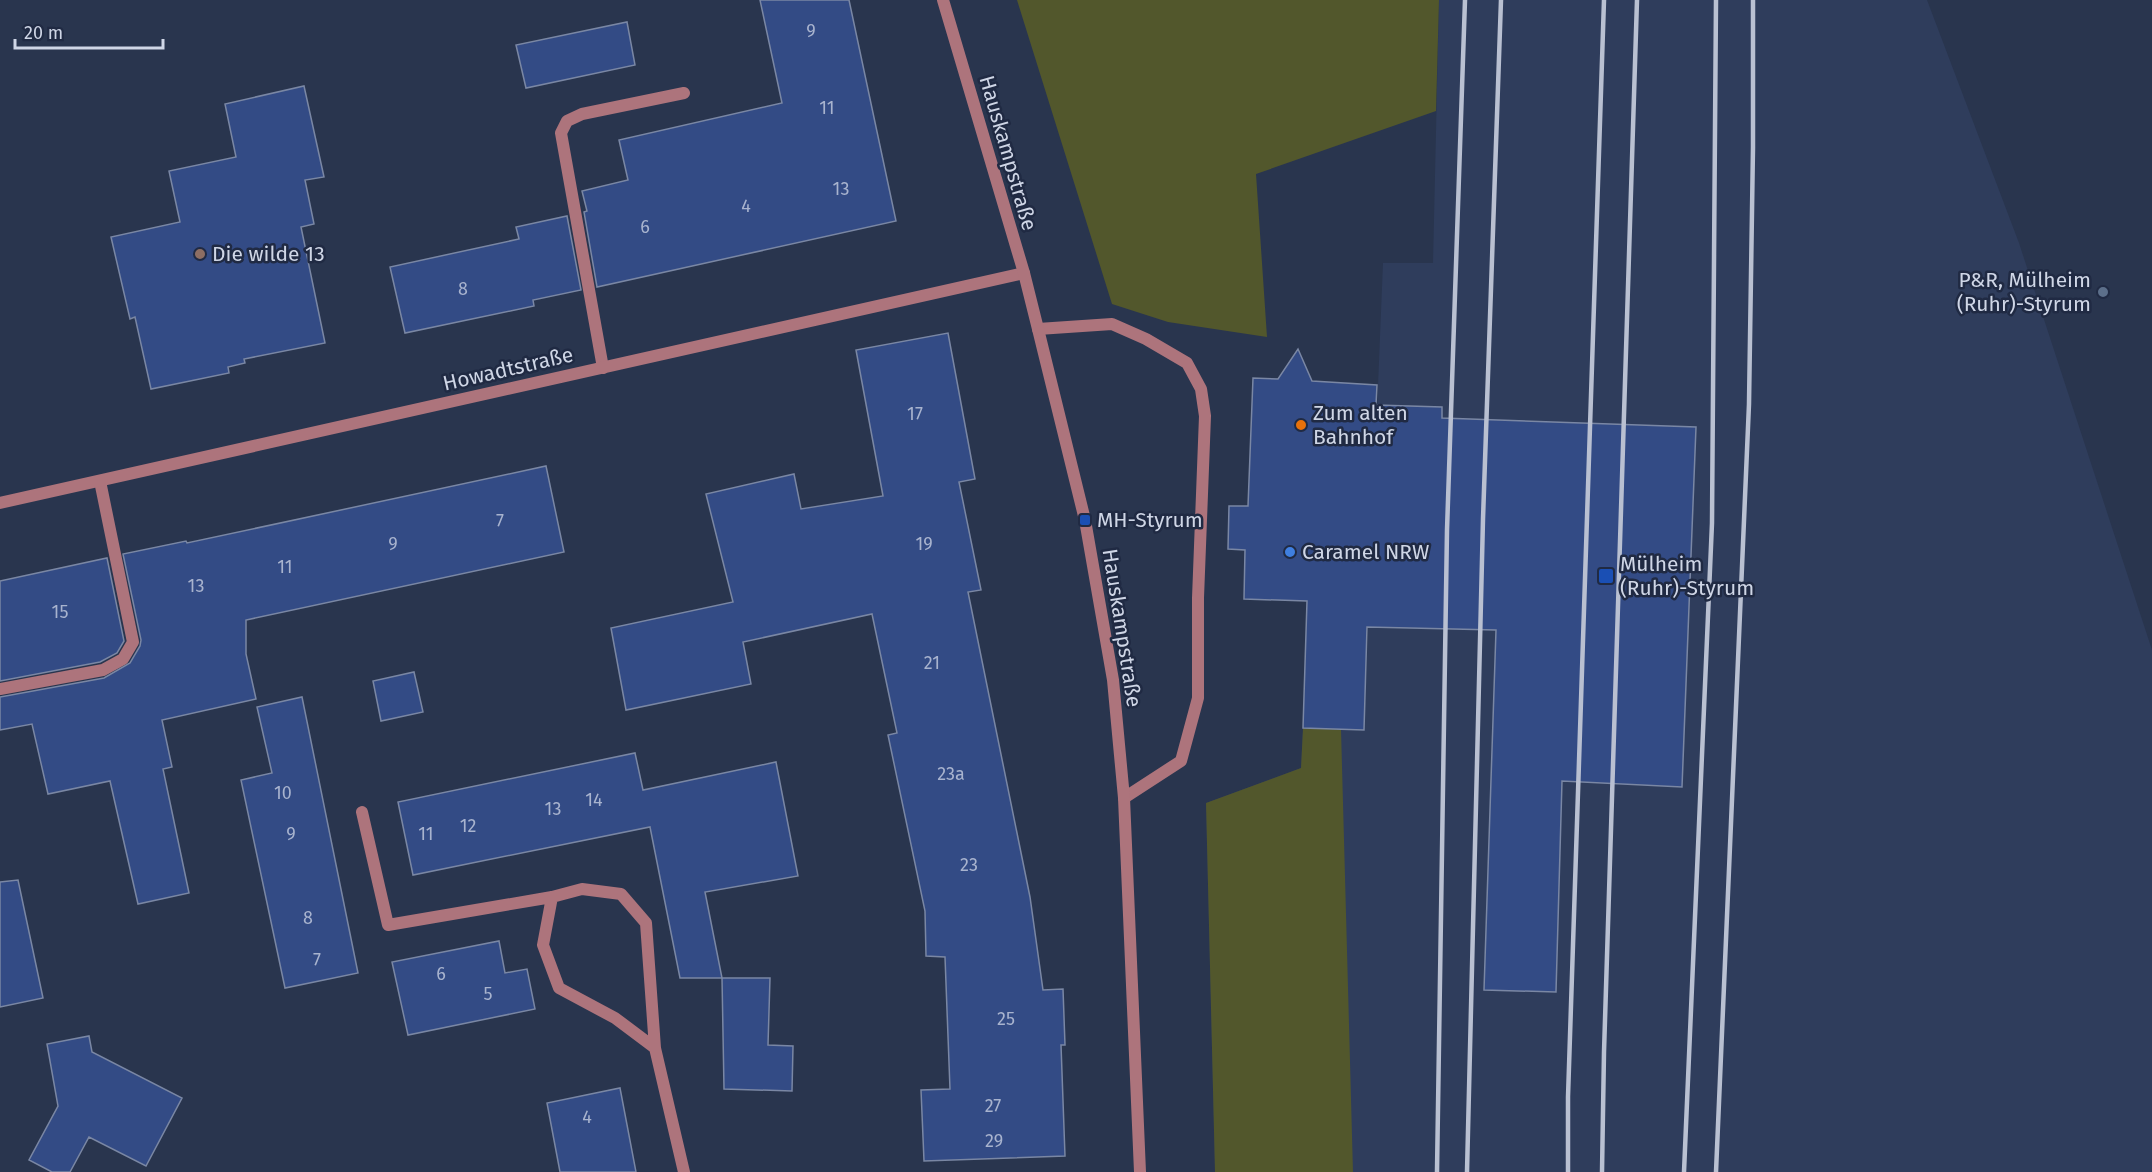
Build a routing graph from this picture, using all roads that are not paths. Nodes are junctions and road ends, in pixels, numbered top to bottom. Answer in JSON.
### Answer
{"nodes":[{"id":1,"x":943,"y":0,"type":"edge"},
{"id":2,"x":684,"y":93,"type":"dead end"},
{"id":3,"x":1024,"y":273,"type":"junction"},
{"id":4,"x":1038,"y":329,"type":"junction"},
{"id":5,"x":603,"y":368,"type":"junction"},
{"id":6,"x":100,"y":481,"type":"junction"},
{"id":7,"x":0,"y":504,"type":"edge"},
{"id":8,"x":0,"y":689,"type":"edge"},
{"id":9,"x":1124,"y":798,"type":"junction"},
{"id":10,"x":362,"y":812,"type":"dead end"},
{"id":11,"x":552,"y":897,"type":"junction"},
{"id":12,"x":655,"y":1048,"type":"junction"},
{"id":13,"x":684,"y":1172,"type":"edge"},
{"id":14,"x":1140,"y":1172,"type":"edge"}],
"edges":[{"from":1,"to":3,"type":"street","name":"Hauskampstraße"},
{"from":2,"to":5,"type":"street"},
{"from":3,"to":4,"type":"street","name":"Hauskampstraße"},
{"from":3,"to":5,"type":"street","name":"Howadtstraße"},
{"from":4,"to":9,"type":"street","name":"Hauskampstraße"},
{"from":4,"to":9,"type":"street"},
{"from":5,"to":6,"type":"street","name":"Howadtstraße"},
{"from":6,"to":7,"type":"street","name":"Howadtstraße"},
{"from":6,"to":8,"type":"street"},
{"from":9,"to":14,"type":"street","name":"Hauskampstraße"},
{"from":10,"to":11,"type":"street"},
{"from":11,"to":12,"type":"street"},
{"from":11,"to":12,"type":"street"},
{"from":12,"to":13,"type":"street"}]}
